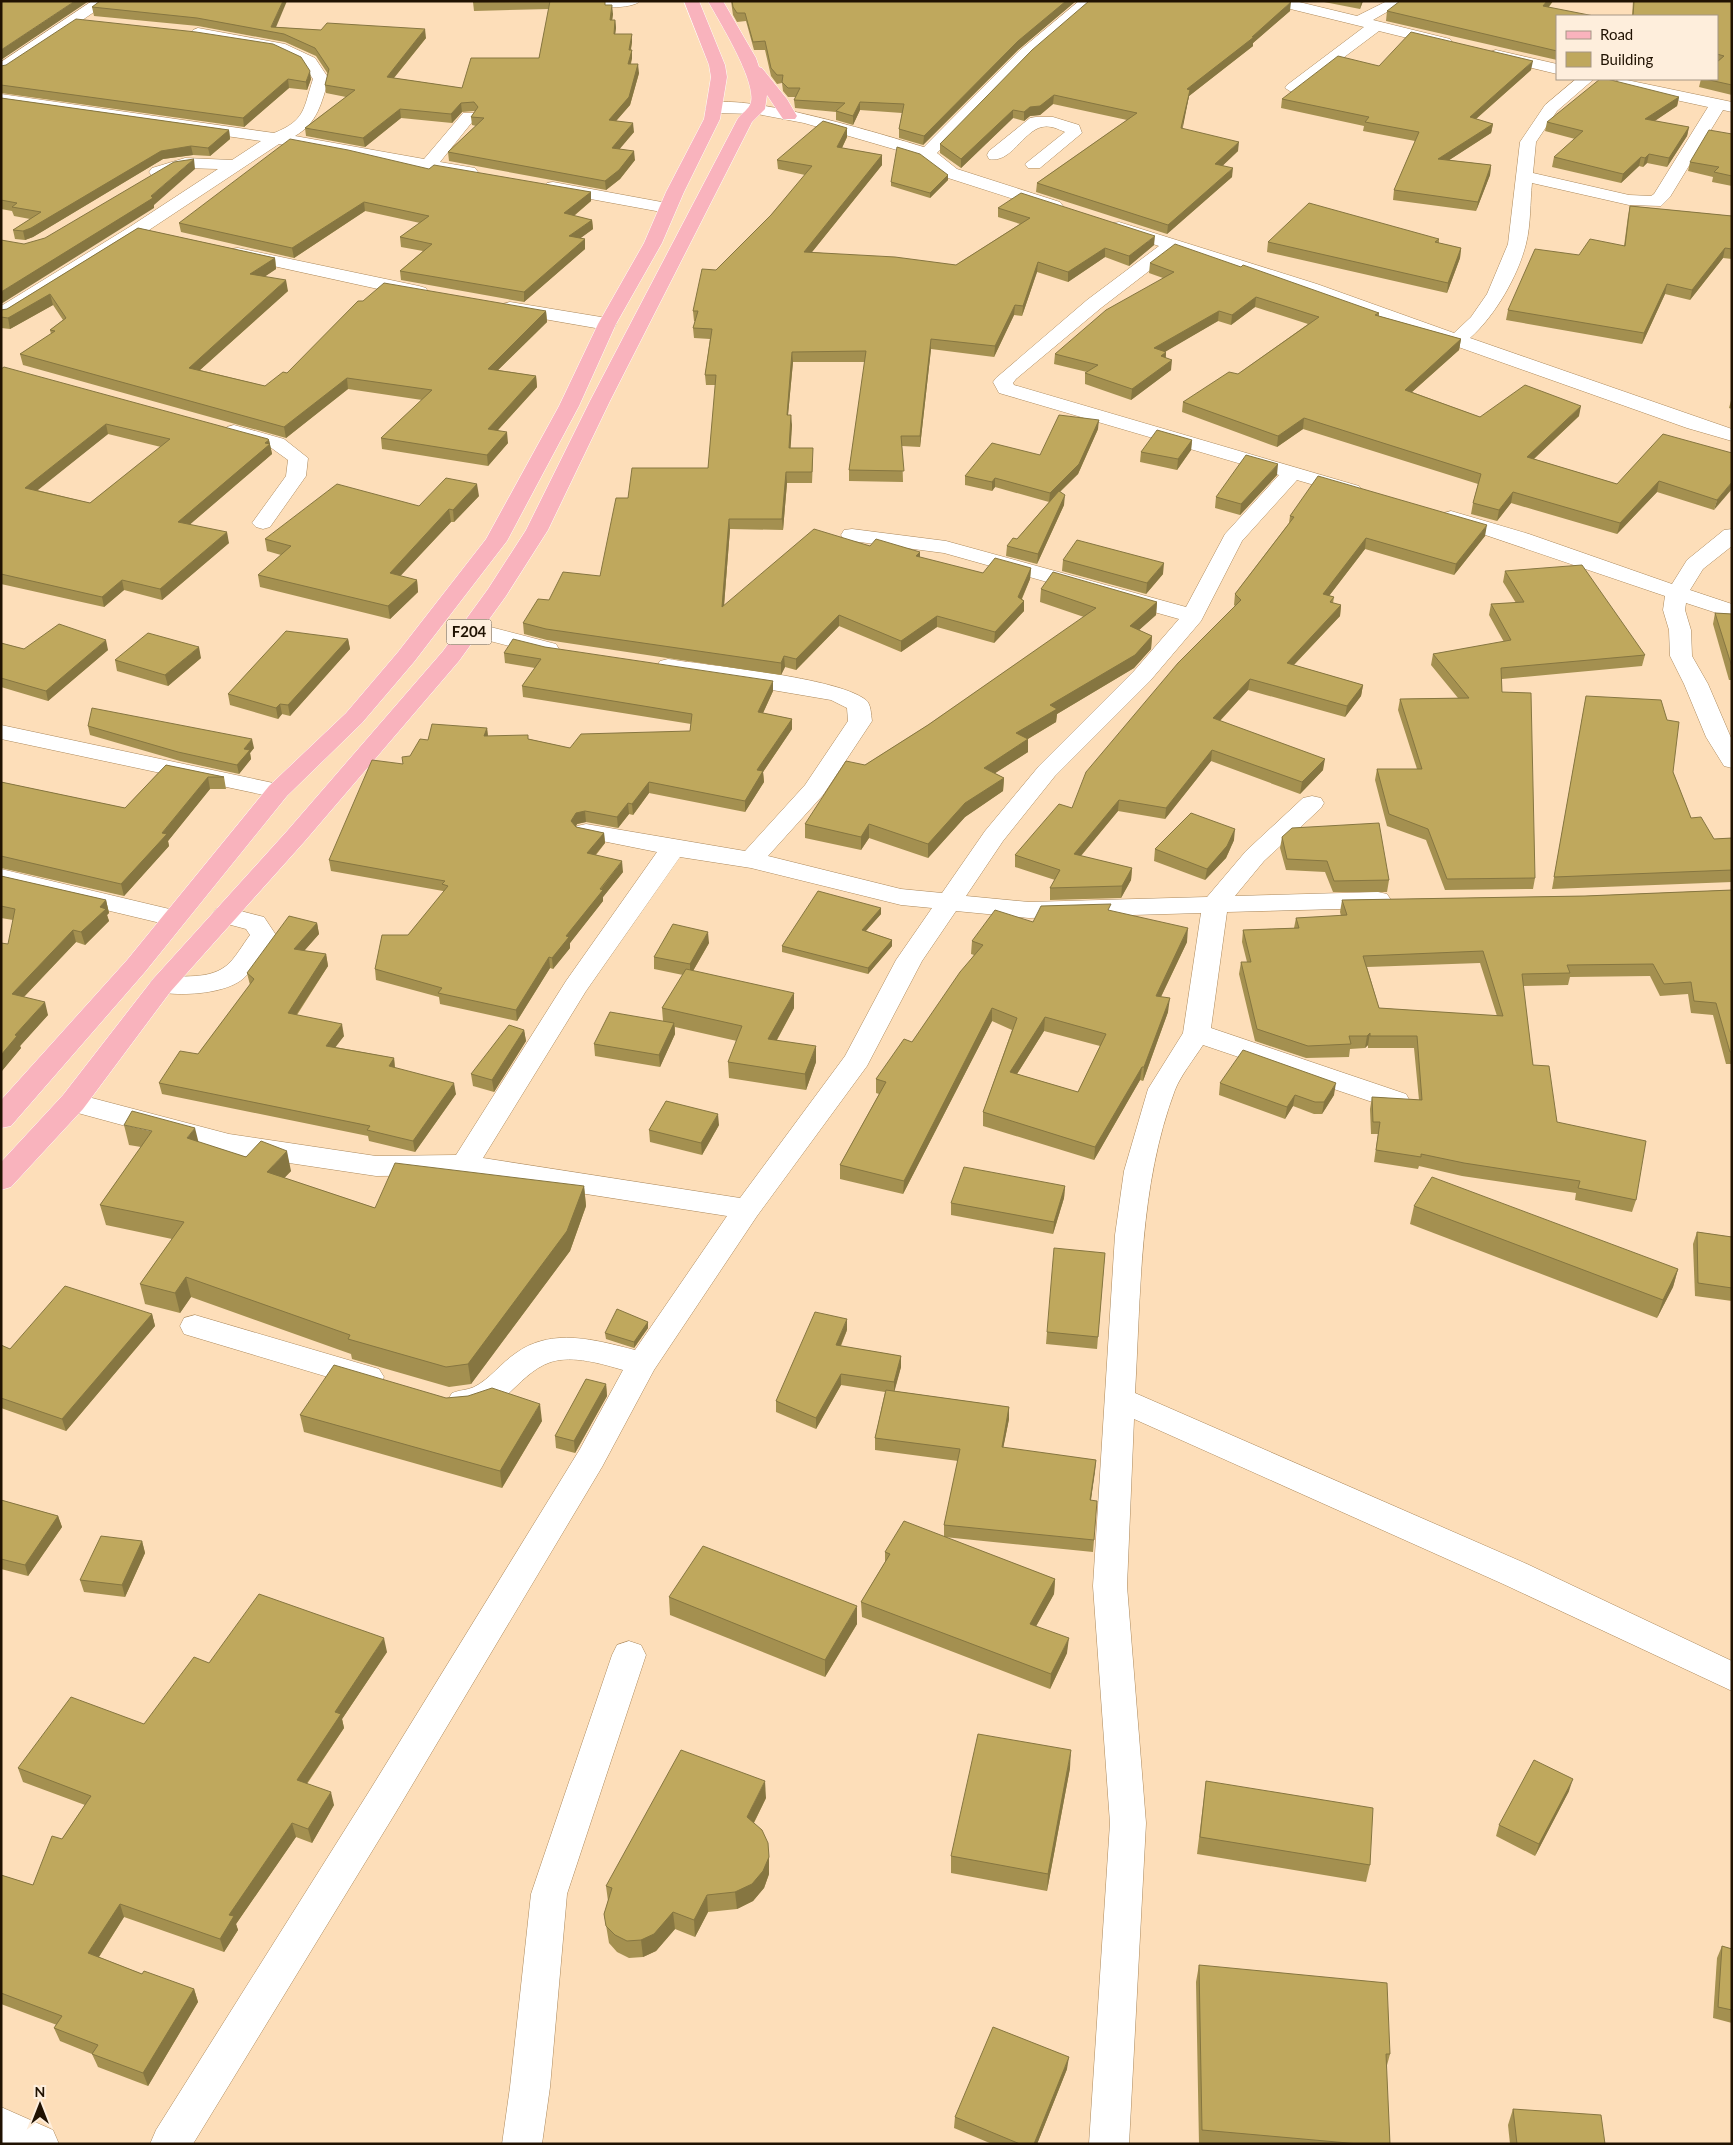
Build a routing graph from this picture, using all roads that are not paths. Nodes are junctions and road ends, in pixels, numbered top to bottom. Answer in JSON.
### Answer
{"nodes":[{"id":1,"x":103,"y":1,"type":"edge"},
{"id":2,"x":590,"y":1,"type":"edge"},
{"id":3,"x":632,"y":1,"type":"edge"},
{"id":4,"x":691,"y":1,"type":"edge"},
{"id":5,"x":715,"y":1,"type":"edge"},
{"id":6,"x":1089,"y":1,"type":"edge"},
{"id":7,"x":1276,"y":1,"type":"edge"},
{"id":8,"x":1398,"y":1,"type":"edge"},
{"id":9,"x":73,"y":20,"type":"junction"},
{"id":10,"x":102,"y":23,"type":"edge"},
{"id":11,"x":1368,"y":24,"type":"junction"},
{"id":12,"x":179,"y":31,"type":"edge"},
{"id":13,"x":1462,"y":46,"type":"edge"},
{"id":14,"x":1482,"y":51,"type":"edge"},
{"id":15,"x":750,"y":63,"type":"junction"},
{"id":16,"x":1,"y":69,"type":"edge"},
{"id":17,"x":1556,"y":69,"type":"edge"},
{"id":18,"x":1585,"y":80,"type":"edge"},
{"id":19,"x":1604,"y":80,"type":"edge"},
{"id":20,"x":1293,"y":88,"type":"edge"},
{"id":21,"x":1,"y":99,"type":"edge"},
{"id":22,"x":1725,"y":106,"type":"edge"},
{"id":23,"x":713,"y":108,"type":"junction"},
{"id":24,"x":751,"y":115,"type":"junction"},
{"id":25,"x":469,"y":116,"type":"edge"},
{"id":26,"x":798,"y":118,"type":"junction"},
{"id":27,"x":276,"y":138,"type":"junction"},
{"id":28,"x":927,"y":153,"type":"junction"},
{"id":29,"x":983,"y":158,"type":"junction"},
{"id":30,"x":428,"y":164,"type":"junction"},
{"id":31,"x":234,"y":165,"type":"junction"},
{"id":32,"x":951,"y":173,"type":"junction"},
{"id":33,"x":486,"y":175,"type":"edge"},
{"id":34,"x":1526,"y":176,"type":"junction"},
{"id":35,"x":1020,"y":177,"type":"junction"},
{"id":36,"x":145,"y":180,"type":"edge"},
{"id":37,"x":534,"y":184,"type":"edge"},
{"id":38,"x":668,"y":208,"type":"junction"},
{"id":39,"x":1069,"y":211,"type":"edge"},
{"id":40,"x":130,"y":212,"type":"edge"},
{"id":41,"x":156,"y":217,"type":"junction"},
{"id":42,"x":1106,"y":223,"type":"edge"},
{"id":43,"x":137,"y":230,"type":"junction"},
{"id":44,"x":166,"y":236,"type":"edge"},
{"id":45,"x":1172,"y":244,"type":"junction"},
{"id":46,"x":224,"y":250,"type":"edge"},
{"id":47,"x":439,"y":296,"type":"edge"},
{"id":48,"x":496,"y":306,"type":"edge"},
{"id":49,"x":2,"y":312,"type":"edge"},
{"id":50,"x":607,"y":324,"type":"junction"},
{"id":51,"x":1458,"y":339,"type":"junction"},
{"id":52,"x":220,"y":427,"type":"edge"},
{"id":53,"x":1732,"y":435,"type":"edge"},
{"id":54,"x":1292,"y":473,"type":"junction"},
{"id":55,"x":1369,"y":494,"type":"edge"},
{"id":56,"x":1436,"y":513,"type":"edge"},
{"id":57,"x":263,"y":523,"type":"dead end"},
{"id":58,"x":852,"y":535,"type":"dead end"},
{"id":59,"x":1732,"y":535,"type":"edge"},
{"id":60,"x":1676,"y":594,"type":"junction"},
{"id":61,"x":1732,"y":611,"type":"edge"},
{"id":62,"x":1193,"y":616,"type":"junction"},
{"id":63,"x":471,"y":629,"type":"junction"},
{"id":64,"x":566,"y":652,"type":"edge"},
{"id":65,"x":643,"y":662,"type":"edge"},
{"id":66,"x":1,"y":732,"type":"edge"},
{"id":67,"x":1732,"y":761,"type":"edge"},
{"id":68,"x":278,"y":791,"type":"junction"},
{"id":69,"x":1312,"y":803,"type":"dead end"},
{"id":70,"x":586,"y":831,"type":"edge"},
{"id":71,"x":673,"y":848,"type":"junction"},
{"id":72,"x":751,"y":860,"type":"junction"},
{"id":73,"x":1,"y":877,"type":"edge"},
{"id":74,"x":1405,"y":900,"type":"edge"},
{"id":75,"x":950,"y":902,"type":"junction"},
{"id":76,"x":1215,"y":904,"type":"junction"},
{"id":77,"x":225,"y":915,"type":"junction"},
{"id":78,"x":173,"y":918,"type":"junction"},
{"id":79,"x":162,"y":985,"type":"junction"},
{"id":80,"x":1197,"y":1033,"type":"junction"},
{"id":81,"x":1396,"y":1101,"type":"edge"},
{"id":82,"x":73,"y":1102,"type":"junction"},
{"id":83,"x":1,"y":1119,"type":"edge"},
{"id":84,"x":464,"y":1166,"type":"junction"},
{"id":85,"x":1,"y":1180,"type":"edge"},
{"id":86,"x":747,"y":1209,"type":"junction"},
{"id":87,"x":195,"y":1326,"type":"dead end"},
{"id":88,"x":642,"y":1363,"type":"junction"},
{"id":89,"x":393,"y":1384,"type":"edge"},
{"id":90,"x":440,"y":1399,"type":"edge"},
{"id":91,"x":1119,"y":1399,"type":"junction"},
{"id":92,"x":629,"y":1655,"type":"dead end"},
{"id":93,"x":1732,"y":1677,"type":"edge"},
{"id":94,"x":1,"y":2126,"type":"edge"},
{"id":95,"x":39,"y":2144,"type":"edge"},
{"id":96,"x":170,"y":2144,"type":"edge"},
{"id":97,"x":522,"y":2144,"type":"edge"},
{"id":98,"x":1109,"y":2144,"type":"edge"}],
"edges":[{"from":1,"to":9,"type":"street"},
{"from":2,"to":3,"type":"street"},
{"from":4,"to":23,"type":"main road","number":"F204"},
{"from":5,"to":15,"type":"main road"},
{"from":6,"to":28,"type":"street"},
{"from":7,"to":11,"type":"street"},
{"from":8,"to":11,"type":"street"},
{"from":9,"to":10,"type":"street"},
{"from":9,"to":16,"type":"street"},
{"from":11,"to":13,"type":"street"},
{"from":11,"to":20,"type":"street"},
{"from":12,"to":27,"type":"street"},
{"from":14,"to":17,"type":"street"},
{"from":15,"to":24,"type":"main road"},
{"from":15,"to":26,"type":"main road"},
{"from":18,"to":34,"type":"street"},
{"from":19,"to":22,"type":"street"},
{"from":21,"to":27,"type":"street"},
{"from":22,"to":34,"type":"street"},
{"from":23,"to":24,"type":"street"},
{"from":23,"to":38,"type":"main road","number":"F204"},
{"from":24,"to":26,"type":"street"},
{"from":24,"to":63,"type":"main road","number":"F204"},
{"from":25,"to":30,"type":"street"},
{"from":26,"to":28,"type":"street"},
{"from":27,"to":30,"type":"street"},
{"from":27,"to":31,"type":"street"},
{"from":28,"to":32,"type":"street"},
{"from":29,"to":32,"type":"street"},
{"from":29,"to":35,"type":"street"},
{"from":29,"to":35,"type":"street"},
{"from":30,"to":33,"type":"street"},
{"from":31,"to":36,"type":"street"},
{"from":31,"to":41,"type":"street"},
{"from":32,"to":35,"type":"street"},
{"from":34,"to":51,"type":"street"},
{"from":35,"to":39,"type":"street"},
{"from":37,"to":38,"type":"street"},
{"from":38,"to":50,"type":"main road","number":"F204"},
{"from":40,"to":41,"type":"street"},
{"from":41,"to":43,"type":"street"},
{"from":42,"to":45,"type":"street"},
{"from":43,"to":44,"type":"street"},
{"from":43,"to":49,"type":"street"},
{"from":45,"to":51,"type":"street"},
{"from":45,"to":54,"type":"street"},
{"from":46,"to":47,"type":"street"},
{"from":48,"to":50,"type":"street"},
{"from":50,"to":68,"type":"main road","number":"F204"},
{"from":51,"to":53,"type":"street"},
{"from":52,"to":57,"type":"street"},
{"from":54,"to":55,"type":"street"},
{"from":54,"to":62,"type":"street"},
{"from":56,"to":60,"type":"street"},
{"from":58,"to":62,"type":"street"},
{"from":59,"to":60,"type":"street"},
{"from":60,"to":61,"type":"street"},
{"from":60,"to":67,"type":"street"},
{"from":62,"to":75,"type":"street"},
{"from":63,"to":64,"type":"street"},
{"from":63,"to":77,"type":"main road","number":"F204"},
{"from":65,"to":72,"type":"street"},
{"from":66,"to":68,"type":"street"},
{"from":68,"to":78,"type":"main road","number":"F204"},
{"from":69,"to":76,"type":"street"},
{"from":70,"to":71,"type":"street"},
{"from":71,"to":72,"type":"street"},
{"from":71,"to":84,"type":"street"},
{"from":72,"to":75,"type":"street"},
{"from":73,"to":78,"type":"street"},
{"from":74,"to":76,"type":"street"},
{"from":75,"to":76,"type":"street"},
{"from":75,"to":86,"type":"street"},
{"from":76,"to":80,"type":"street"},
{"from":77,"to":79,"type":"main road","number":"F204"},
{"from":77,"to":79,"type":"street"},
{"from":78,"to":83,"type":"main road","number":"F204"},
{"from":79,"to":82,"type":"main road","number":"F204"},
{"from":80,"to":81,"type":"street"},
{"from":80,"to":91,"type":"street"},
{"from":82,"to":84,"type":"street"},
{"from":82,"to":85,"type":"main road","number":"F204"},
{"from":84,"to":86,"type":"street"},
{"from":86,"to":88,"type":"street"},
{"from":87,"to":89,"type":"street"},
{"from":88,"to":90,"type":"street"},
{"from":88,"to":96,"type":"street"},
{"from":91,"to":93,"type":"street"},
{"from":91,"to":98,"type":"street"},
{"from":92,"to":97,"type":"street"},
{"from":94,"to":95,"type":"street"}]}
